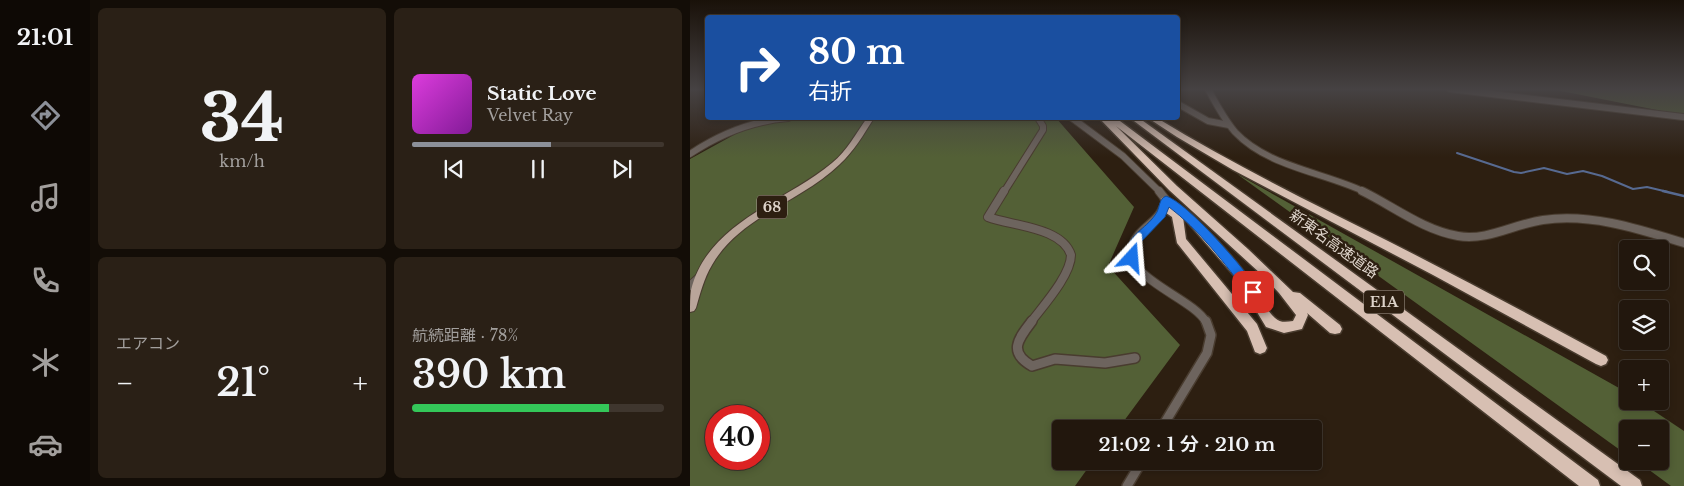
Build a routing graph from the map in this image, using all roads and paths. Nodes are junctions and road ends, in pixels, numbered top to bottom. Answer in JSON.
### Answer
{"nodes":[{"id":1,"x":1191,"y":112,"type":"edge"},
{"id":2,"x":1220,"y":112,"type":"edge"},
{"id":3,"x":1639,"y":112,"type":"edge"},
{"id":4,"x":1683,"y":117,"type":"dead end"},
{"id":5,"x":763,"y":120,"type":"edge"},
{"id":6,"x":869,"y":120,"type":"edge"},
{"id":7,"x":1040,"y":120,"type":"edge"},
{"id":8,"x":1075,"y":120,"type":"edge"},
{"id":9,"x":1105,"y":120,"type":"edge"},
{"id":10,"x":1115,"y":120,"type":"edge"},
{"id":11,"x":1137,"y":120,"type":"edge"},
{"id":12,"x":1155,"y":120,"type":"edge"},
{"id":13,"x":1229,"y":125,"type":"junction"},
{"id":14,"x":690,"y":154,"type":"edge"},
{"id":15,"x":1165,"y":204,"type":"junction"},
{"id":16,"x":1684,"y":243,"type":"edge"},
{"id":17,"x":1263,"y":269,"type":"junction"},
{"id":18,"x":700,"y":277,"type":"junction"},
{"id":19,"x":690,"y":286,"type":"edge"},
{"id":20,"x":690,"y":308,"type":"edge"},
{"id":21,"x":1335,"y":328,"type":"dead end"},
{"id":22,"x":1260,"y":348,"type":"dead end"},
{"id":23,"x":1135,"y":358,"type":"dead end"},
{"id":24,"x":1601,"y":360,"type":"dead end"},
{"id":25,"x":1166,"y":420,"type":"edge"},
{"id":26,"x":1137,"y":470,"type":"edge"},
{"id":27,"x":1127,"y":486,"type":"edge"},
{"id":28,"x":1592,"y":486,"type":"edge"},
{"id":29,"x":1634,"y":486,"type":"edge"}],
"edges":[{"from":1,"to":13,"type":"street"},
{"from":2,"to":13,"type":"street"},
{"from":3,"to":4,"type":"street"},
{"from":5,"to":14,"type":"street"},
{"from":6,"to":18,"type":"main road","number":"68"},
{"from":7,"to":23,"type":"street"},
{"from":8,"to":15,"type":"street"},
{"from":9,"to":17,"type":"highway"},
{"from":10,"to":28,"type":"highway","number":"E1A"},
{"from":11,"to":29,"type":"highway","name":"新東名高速道路","number":"E1A"},
{"from":12,"to":24,"type":"highway"},
{"from":13,"to":16,"type":"street"},
{"from":15,"to":17,"type":"highway"},
{"from":15,"to":22,"type":"highway"},
{"from":15,"to":25,"type":"street"},
{"from":17,"to":21,"type":"highway"},
{"from":18,"to":19,"type":"street"},
{"from":18,"to":20,"type":"main road","number":"68"},
{"from":26,"to":27,"type":"street"}]}
